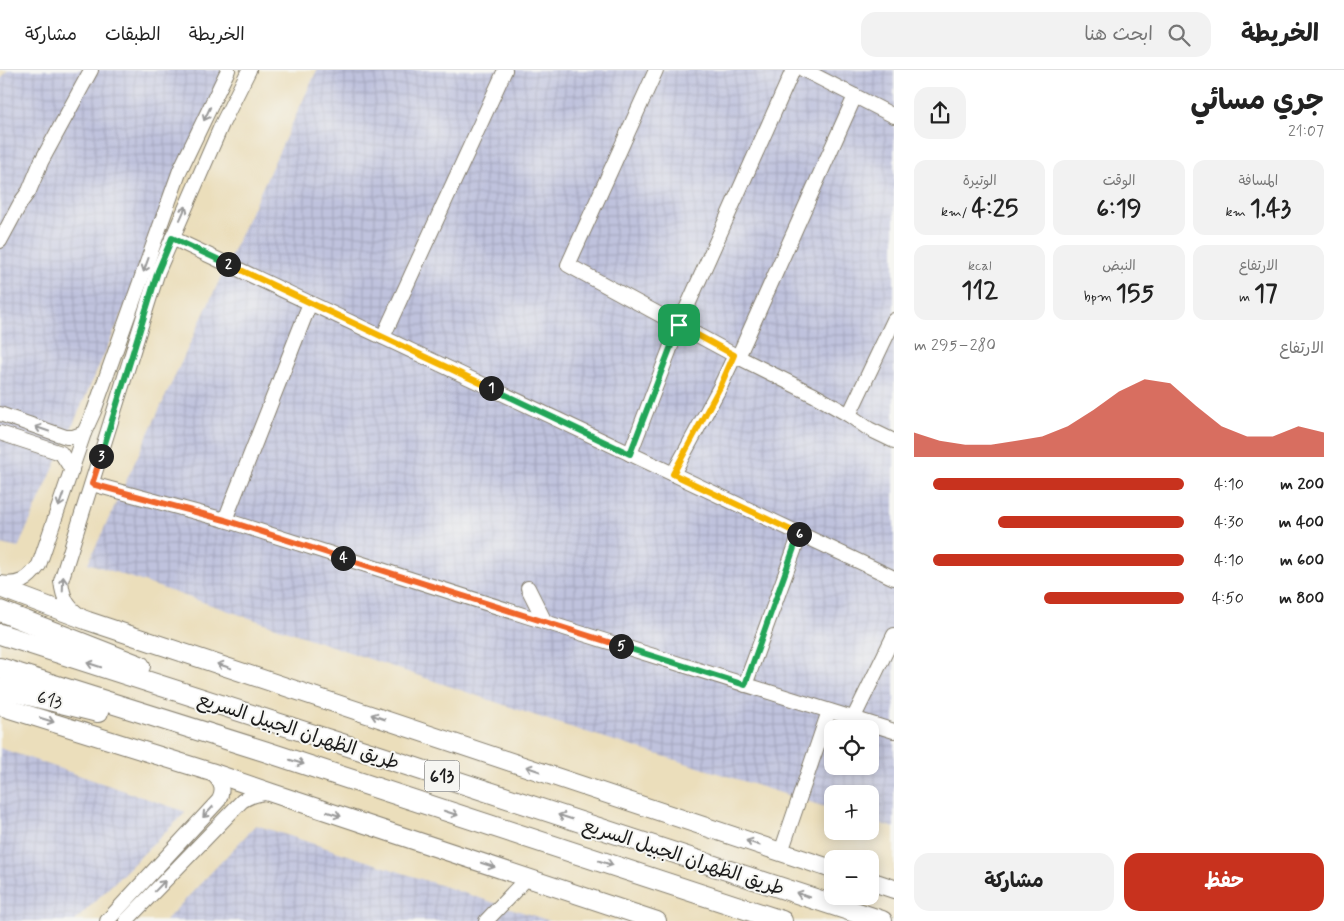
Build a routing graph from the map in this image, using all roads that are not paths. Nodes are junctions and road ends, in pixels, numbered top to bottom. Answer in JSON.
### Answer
{"nodes":[{"id":1,"x":91,"y":70,"type":"edge"},
{"id":2,"x":228,"y":70,"type":"edge"},
{"id":3,"x":249,"y":70,"type":"edge"},
{"id":4,"x":505,"y":70,"type":"edge"},
{"id":5,"x":656,"y":70,"type":"edge"},
{"id":6,"x":793,"y":70,"type":"edge"},
{"id":7,"x":804,"y":70,"type":"edge"},
{"id":8,"x":855,"y":96,"type":"junction"},
{"id":9,"x":894,"y":116,"type":"edge"},
{"id":10,"x":172,"y":238,"type":"junction"},
{"id":11,"x":0,"y":241,"type":"edge"},
{"id":12,"x":310,"y":303,"type":"junction"},
{"id":13,"x":894,"y":320,"type":"edge"},
{"id":14,"x":679,"y":325,"type":"junction"},
{"id":15,"x":383,"y":337,"type":"junction"},
{"id":16,"x":736,"y":356,"type":"junction"},
{"id":17,"x":0,"y":414,"type":"edge"},
{"id":18,"x":849,"y":415,"type":"junction"},
{"id":19,"x":0,"y":433,"type":"edge"},
{"id":20,"x":84,"y":433,"type":"junction"},
{"id":21,"x":894,"y":441,"type":"edge"},
{"id":22,"x":630,"y":454,"type":"junction"},
{"id":23,"x":72,"y":470,"type":"junction"},
{"id":24,"x":673,"y":474,"type":"junction"},
{"id":25,"x":92,"y":484,"type":"junction"},
{"id":26,"x":225,"y":520,"type":"junction"},
{"id":27,"x":800,"y":534,"type":"junction"},
{"id":28,"x":894,"y":578,"type":"edge"},
{"id":29,"x":0,"y":583,"type":"edge"},
{"id":30,"x":0,"y":588,"type":"edge"},
{"id":31,"x":528,"y":588,"type":"dead end"},
{"id":32,"x":0,"y":611,"type":"edge"},
{"id":33,"x":88,"y":621,"type":"junction"},
{"id":34,"x":545,"y":622,"type":"junction"},
{"id":35,"x":0,"y":634,"type":"edge"},
{"id":36,"x":894,"y":635,"type":"edge"},
{"id":37,"x":0,"y":668,"type":"edge"},
{"id":38,"x":745,"y":685,"type":"junction"},
{"id":39,"x":0,"y":688,"type":"edge"},
{"id":40,"x":0,"y":706,"type":"edge"},
{"id":41,"x":829,"y":711,"type":"junction"},
{"id":42,"x":853,"y":719,"type":"junction"},
{"id":43,"x":894,"y":732,"type":"edge"},
{"id":44,"x":364,"y":750,"type":"junction"},
{"id":45,"x":264,"y":751,"type":"junction"},
{"id":46,"x":211,"y":772,"type":"junction"},
{"id":47,"x":272,"y":793,"type":"junction"},
{"id":48,"x":782,"y":852,"type":"junction"},
{"id":49,"x":824,"y":866,"type":"edge"},
{"id":50,"x":527,"y":878,"type":"junction"},
{"id":51,"x":879,"y":884,"type":"edge"},
{"id":52,"x":685,"y":889,"type":"junction"},
{"id":53,"x":894,"y":889,"type":"edge"},
{"id":54,"x":107,"y":921,"type":"edge"},
{"id":55,"x":126,"y":921,"type":"edge"},
{"id":56,"x":486,"y":921,"type":"edge"},
{"id":57,"x":657,"y":921,"type":"edge"},
{"id":58,"x":761,"y":921,"type":"edge"},
{"id":59,"x":782,"y":921,"type":"edge"},
{"id":60,"x":882,"y":921,"type":"edge"}],
"edges":[{"from":1,"to":11,"type":"street"},
{"from":2,"to":20,"type":"street","one_way":true},
{"from":10,"to":3,"type":"street","one_way":true},
{"from":4,"to":15,"type":"street"},
{"from":5,"to":14,"type":"street"},
{"from":6,"to":14,"type":"street"},
{"from":7,"to":8,"type":"street"},
{"from":8,"to":9,"type":"street"},
{"from":8,"to":16,"type":"street"},
{"from":10,"to":12,"type":"street"},
{"from":10,"to":25,"type":"street"},
{"from":12,"to":15,"type":"street"},
{"from":12,"to":26,"type":"street"},
{"from":13,"to":18,"type":"street"},
{"from":14,"to":16,"type":"street"},
{"from":14,"to":22,"type":"street"},
{"from":15,"to":22,"type":"street"},
{"from":16,"to":18,"type":"street"},
{"from":16,"to":24,"type":"street"},
{"from":20,"to":17,"type":"street","one_way":true},
{"from":18,"to":21,"type":"street"},
{"from":19,"to":23,"type":"street"},
{"from":20,"to":23,"type":"street"},
{"from":22,"to":24,"type":"street"},
{"from":23,"to":29,"type":"street","one_way":true},
{"from":24,"to":27,"type":"street"},
{"from":25,"to":26,"type":"street"},
{"from":33,"to":25,"type":"street","one_way":true},
{"from":26,"to":34,"type":"street"},
{"from":27,"to":28,"type":"street"},
{"from":27,"to":38,"type":"street"},
{"from":30,"to":33,"type":"main road"},
{"from":31,"to":34,"type":"street"},
{"from":32,"to":44,"type":"highway"},
{"from":48,"to":33,"type":"main road","one_way":true},
{"from":34,"to":38,"type":"street"},
{"from":44,"to":35,"type":"highway","name":"طريق الظهران الجبيل السريع","number":"613","one_way":true},
{"from":36,"to":42,"type":"street"},
{"from":37,"to":45,"type":"highway","name":"طريق الظهران الجبيل السريع","number":"613"},
{"from":38,"to":41,"type":"street"},
{"from":39,"to":45,"type":"highway"},
{"from":40,"to":46,"type":"main road","name":"613","one_way":true},
{"from":41,"to":42,"type":"street"},
{"from":41,"to":48,"type":"street"},
{"from":42,"to":43,"type":"street"},
{"from":60,"to":44,"type":"highway","name":"طريق الظهران الجبيل السريع","number":"613","one_way":true},
{"from":45,"to":52,"type":"highway","name":"طريق الظهران الجبيل السريع","number":"613","one_way":true},
{"from":46,"to":47,"type":"main road","name":"613"},
{"from":46,"to":54,"type":"street","one_way":true},
{"from":47,"to":50,"type":"main road","name":"613","one_way":true},
{"from":55,"to":47,"type":"street","one_way":true},
{"from":48,"to":49,"type":"main road"},
{"from":50,"to":56,"type":"street"},
{"from":50,"to":57,"type":"main road","name":"613"},
{"from":51,"to":53,"type":"main road"},
{"from":52,"to":58,"type":"highway"},
{"from":52,"to":59,"type":"highway","name":"طريق الظهران الجبيل السريع","number":"613"}]}
